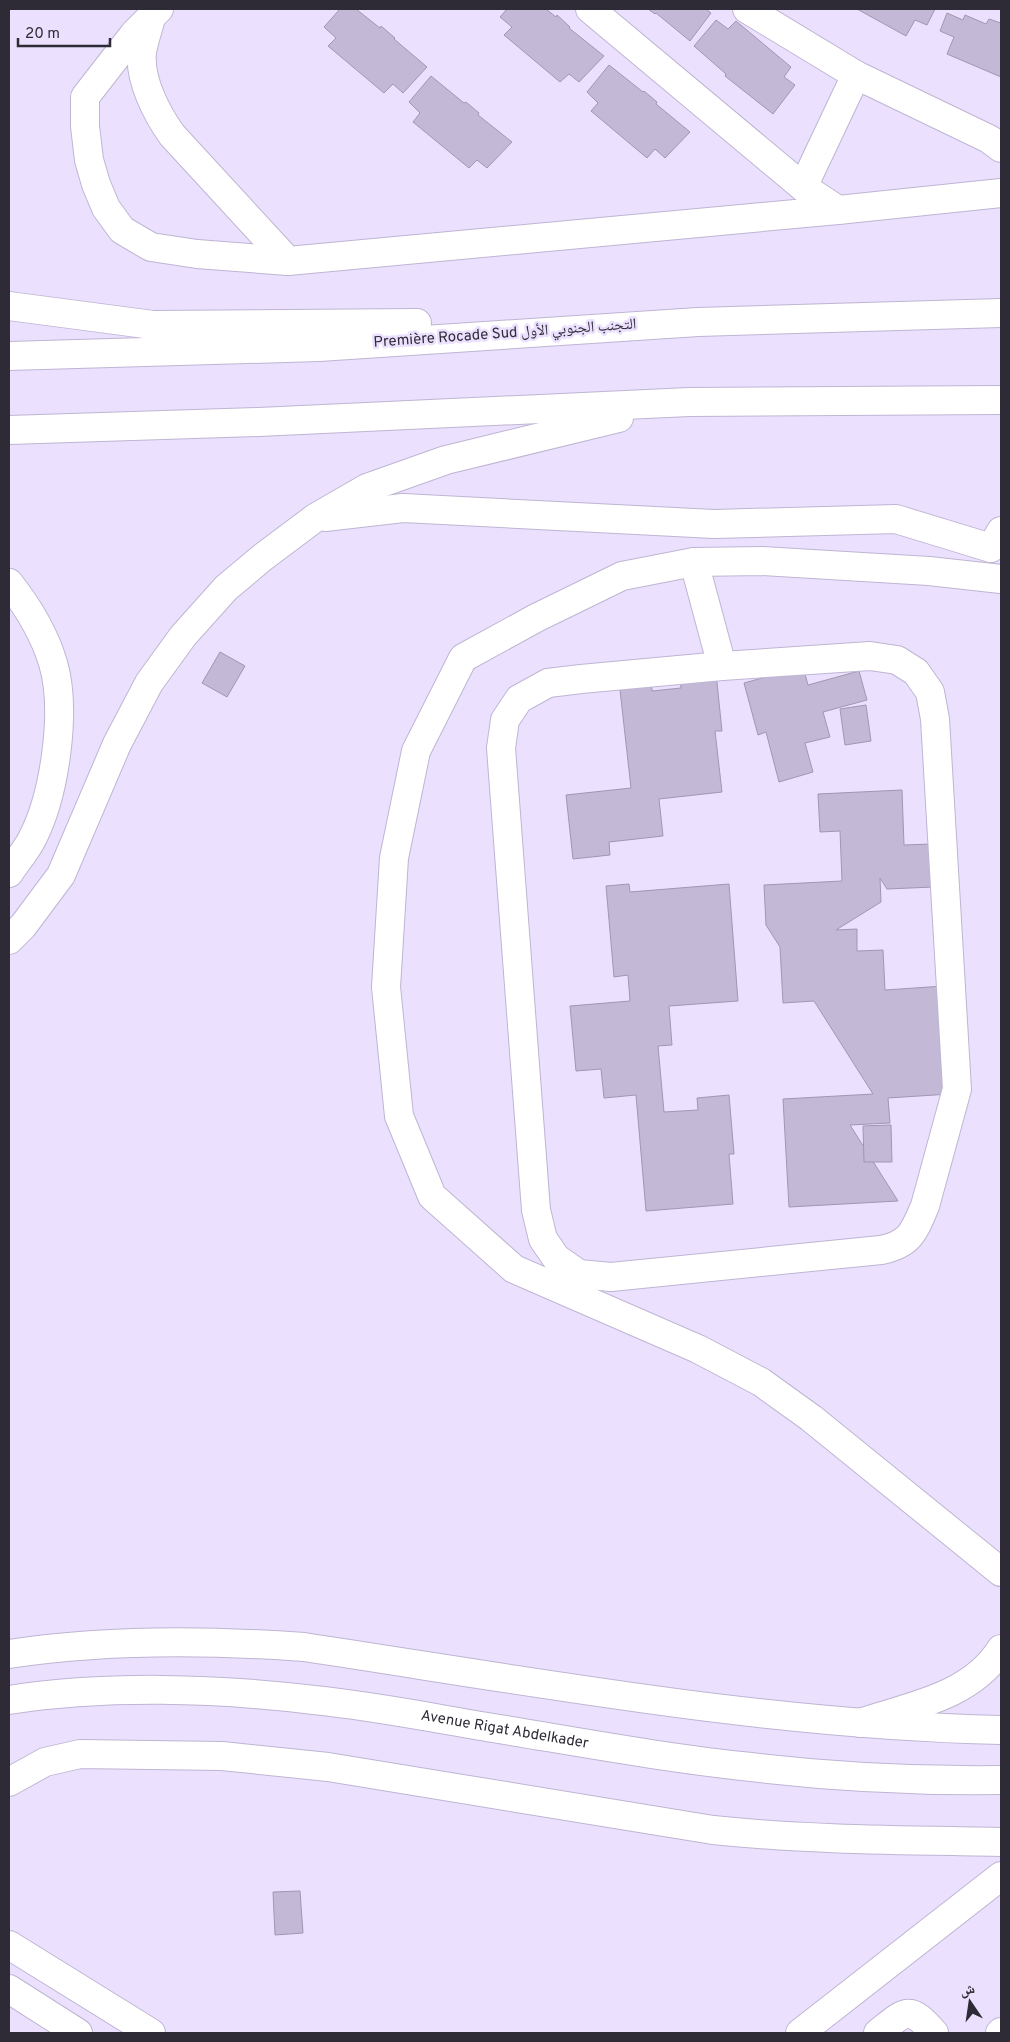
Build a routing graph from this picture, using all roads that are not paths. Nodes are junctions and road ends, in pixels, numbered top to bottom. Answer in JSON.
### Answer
{"nodes":[{"id":1,"x":590,"y":9,"type":"edge"},
{"id":2,"x":747,"y":9,"type":"edge"},
{"id":3,"x":155,"y":12,"type":"edge"},
{"id":4,"x":856,"y":75,"type":"junction"},
{"id":5,"x":1001,"y":148,"type":"edge"},
{"id":6,"x":802,"y":187,"type":"junction"},
{"id":7,"x":1001,"y":193,"type":"edge"},
{"id":8,"x":838,"y":210,"type":"junction"},
{"id":9,"x":288,"y":261,"type":"junction"},
{"id":10,"x":9,"y":306,"type":"edge"},
{"id":11,"x":1001,"y":313,"type":"edge"},
{"id":12,"x":698,"y":322,"type":"junction"},
{"id":13,"x":9,"y":356,"type":"edge"},
{"id":14,"x":1001,"y":400,"type":"edge"},
{"id":15,"x":689,"y":402,"type":"junction"},
{"id":16,"x":9,"y":430,"type":"edge"},
{"id":17,"x":315,"y":518,"type":"junction"},
{"id":18,"x":996,"y":539,"type":"edge"},
{"id":19,"x":694,"y":562,"type":"junction"},
{"id":20,"x":993,"y":577,"type":"edge"},
{"id":21,"x":9,"y":583,"type":"edge"},
{"id":22,"x":722,"y":666,"type":"junction"},
{"id":23,"x":9,"y":874,"type":"edge"},
{"id":24,"x":9,"y":940,"type":"edge"},
{"id":25,"x":1001,"y":1572,"type":"edge"},
{"id":26,"x":1001,"y":1649,"type":"edge"},
{"id":27,"x":9,"y":1654,"type":"edge"},
{"id":28,"x":9,"y":1700,"type":"edge"},
{"id":29,"x":856,"y":1724,"type":"junction"},
{"id":30,"x":1001,"y":1730,"type":"edge"},
{"id":31,"x":1001,"y":1780,"type":"edge"},
{"id":32,"x":9,"y":1782,"type":"edge"},
{"id":33,"x":1001,"y":1842,"type":"edge"},
{"id":34,"x":1001,"y":1876,"type":"edge"},
{"id":35,"x":9,"y":1945,"type":"edge"},
{"id":36,"x":9,"y":1989,"type":"edge"},
{"id":37,"x":78,"y":2033,"type":"edge"},
{"id":38,"x":151,"y":2033,"type":"edge"},
{"id":39,"x":800,"y":2033,"type":"edge"},
{"id":40,"x":878,"y":2033,"type":"edge"},
{"id":41,"x":934,"y":2033,"type":"edge"}],
"edges":[{"from":1,"to":6,"type":"main road"},
{"from":2,"to":4,"type":"main road"},
{"from":3,"to":9,"type":"main road"},
{"from":3,"to":9,"type":"main road"},
{"from":4,"to":5,"type":"main road"},
{"from":4,"to":6,"type":"main road"},
{"from":6,"to":8,"type":"main road"},
{"from":7,"to":8,"type":"main road"},
{"from":8,"to":9,"type":"main road"},
{"from":10,"to":12,"type":"main road"},
{"from":11,"to":12,"type":"main road","name":"Première Rocade Sud التجنب الجنوبي الأول"},
{"from":12,"to":13,"type":"main road","name":"Première Rocade Sud التجنب الجنوبي الأول"},
{"from":14,"to":15,"type":"main road"},
{"from":15,"to":16,"type":"main road"},
{"from":15,"to":17,"type":"main road"},
{"from":17,"to":18,"type":"main road"},
{"from":17,"to":24,"type":"main road"},
{"from":18,"to":20,"type":"main road"},
{"from":19,"to":20,"type":"main road"},
{"from":19,"to":22,"type":"main road"},
{"from":19,"to":25,"type":"main road"},
{"from":21,"to":23,"type":"main road"},
{"from":22,"to":22,"type":"main road"},
{"from":26,"to":29,"type":"main road"},
{"from":27,"to":29,"type":"main road"},
{"from":28,"to":31,"type":"main road","name":"Avenue Rigat Abdelkader"},
{"from":29,"to":30,"type":"main road"},
{"from":32,"to":33,"type":"main road"},
{"from":34,"to":39,"type":"main road"},
{"from":35,"to":38,"type":"main road"},
{"from":36,"to":37,"type":"main road"},
{"from":40,"to":41,"type":"main road"}]}
